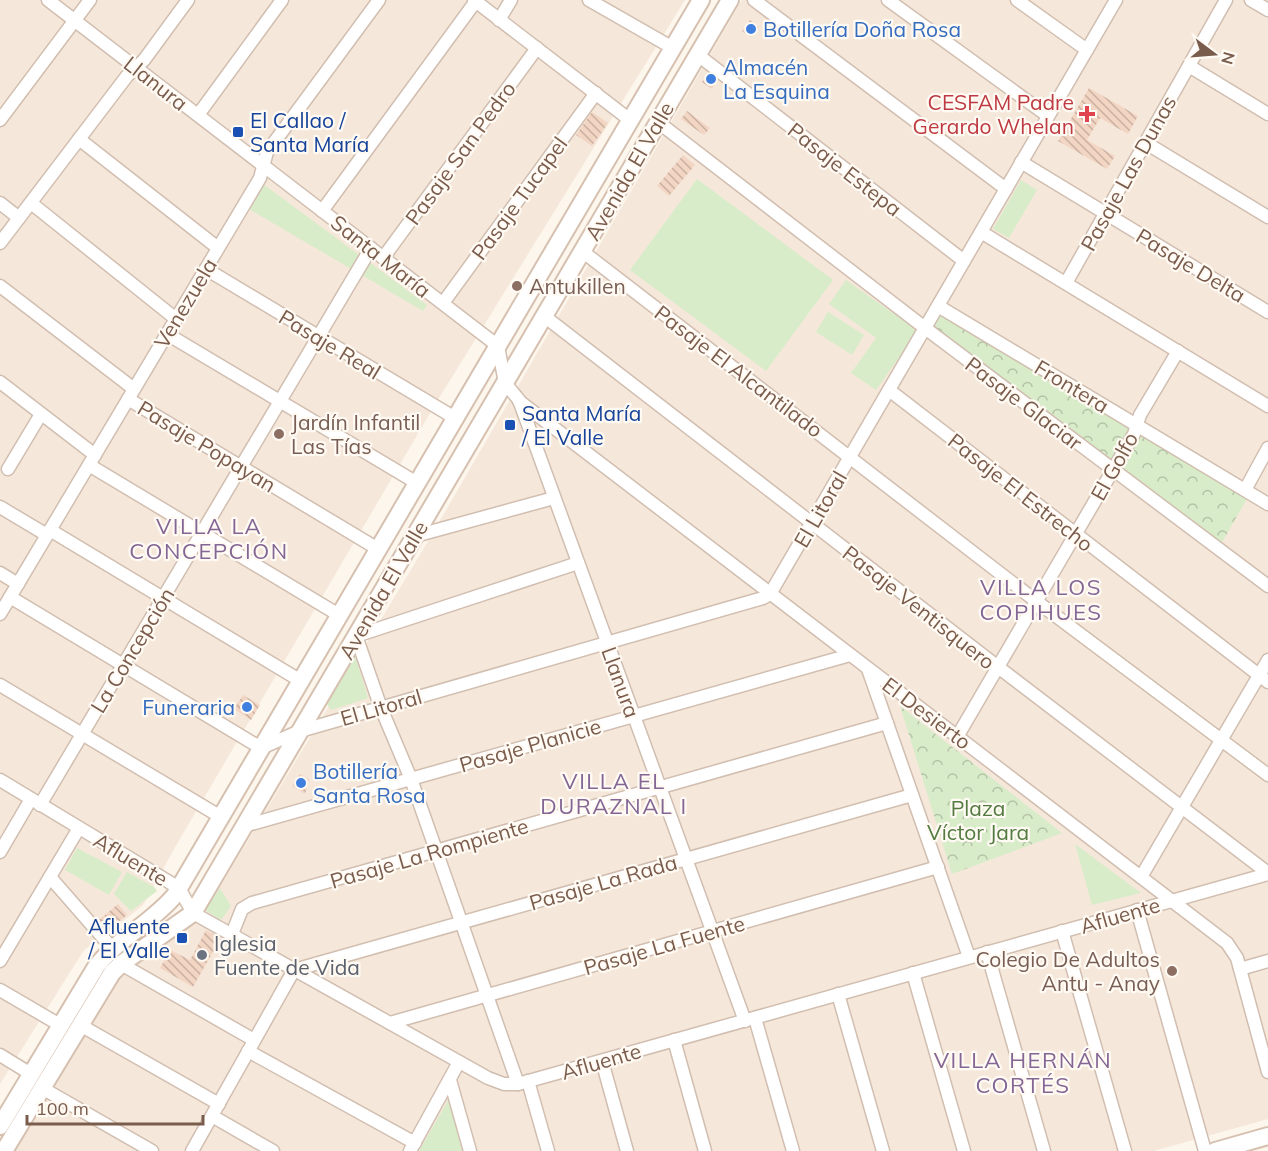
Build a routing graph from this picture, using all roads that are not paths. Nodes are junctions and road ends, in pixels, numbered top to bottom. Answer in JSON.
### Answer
{"nodes":[{"id":1,"x":48,"y":0,"type":"edge"},
{"id":2,"x":90,"y":0,"type":"edge"},
{"id":3,"x":188,"y":0,"type":"edge"},
{"id":4,"x":282,"y":0,"type":"edge"},
{"id":5,"x":378,"y":0,"type":"edge"},
{"id":6,"x":511,"y":0,"type":"edge"},
{"id":7,"x":589,"y":0,"type":"edge"},
{"id":8,"x":701,"y":0,"type":"edge"},
{"id":9,"x":730,"y":0,"type":"edge"},
{"id":10,"x":754,"y":0,"type":"edge"},
{"id":11,"x":888,"y":0,"type":"edge"},
{"id":12,"x":1017,"y":0,"type":"edge"},
{"id":13,"x":1116,"y":0,"type":"edge"},
{"id":14,"x":1226,"y":0,"type":"edge"},
{"id":15,"x":1251,"y":0,"type":"edge"},
{"id":16,"x":475,"y":1,"type":"edge"},
{"id":17,"x":1268,"y":10,"type":"edge"},
{"id":18,"x":499,"y":20,"type":"junction"},
{"id":19,"x":75,"y":21,"type":"junction"},
{"id":20,"x":537,"y":48,"type":"junction"},
{"id":21,"x":673,"y":48,"type":"junction"},
{"id":22,"x":1087,"y":50,"type":"junction"},
{"id":23,"x":698,"y":54,"type":"junction"},
{"id":24,"x":1189,"y":66,"type":"junction"},
{"id":25,"x":136,"y":67,"type":"junction"},
{"id":26,"x":596,"y":93,"type":"junction"},
{"id":27,"x":1268,"y":114,"type":"edge"},
{"id":28,"x":198,"y":115,"type":"junction"},
{"id":29,"x":1048,"y":116,"type":"junction"},
{"id":30,"x":0,"y":120,"type":"edge"},
{"id":31,"x":630,"y":120,"type":"junction"},
{"id":32,"x":658,"y":122,"type":"junction"},
{"id":33,"x":79,"y":139,"type":"junction"},
{"id":34,"x":1146,"y":143,"type":"junction"},
{"id":35,"x":1021,"y":162,"type":"junction"},
{"id":36,"x":264,"y":165,"type":"junction"},
{"id":37,"x":1006,"y":189,"type":"junction"},
{"id":38,"x":0,"y":203,"type":"edge"},
{"id":39,"x":31,"y":203,"type":"junction"},
{"id":40,"x":322,"y":211,"type":"junction"},
{"id":41,"x":1106,"y":213,"type":"junction"},
{"id":42,"x":1268,"y":216,"type":"edge"},
{"id":43,"x":19,"y":218,"type":"junction"},
{"id":44,"x":981,"y":232,"type":"junction"},
{"id":45,"x":0,"y":243,"type":"edge"},
{"id":46,"x":218,"y":248,"type":"junction"},
{"id":47,"x":371,"y":248,"type":"junction"},
{"id":48,"x":582,"y":251,"type":"junction"},
{"id":49,"x":383,"y":258,"type":"junction"},
{"id":50,"x":964,"y":261,"type":"junction"},
{"id":51,"x":206,"y":269,"type":"junction"},
{"id":52,"x":1066,"y":283,"type":"junction"},
{"id":53,"x":0,"y":286,"type":"edge"},
{"id":54,"x":443,"y":303,"type":"junction"},
{"id":55,"x":938,"y":306,"type":"junction"},
{"id":56,"x":1268,"y":312,"type":"edge"},
{"id":57,"x":544,"y":316,"type":"junction"},
{"id":58,"x":176,"y":319,"type":"junction"},
{"id":59,"x":925,"y":328,"type":"junction"},
{"id":60,"x":167,"y":334,"type":"junction"},
{"id":61,"x":318,"y":336,"type":"junction"},
{"id":62,"x":498,"y":346,"type":"junction"},
{"id":63,"x":1178,"y":351,"type":"junction"},
{"id":64,"x":0,"y":382,"type":"edge"},
{"id":65,"x":505,"y":383,"type":"junction"},
{"id":66,"x":889,"y":390,"type":"junction"},
{"id":67,"x":131,"y":394,"type":"junction"},
{"id":68,"x":519,"y":400,"type":"junction"},
{"id":69,"x":280,"y":402,"type":"junction"},
{"id":70,"x":1268,"y":406,"type":"edge"},
{"id":71,"x":41,"y":414,"type":"junction"},
{"id":72,"x":455,"y":418,"type":"junction"},
{"id":73,"x":1137,"y":425,"type":"junction"},
{"id":74,"x":1268,"y":448,"type":"edge"},
{"id":75,"x":850,"y":456,"type":"junction"},
{"id":76,"x":92,"y":460,"type":"junction"},
{"id":77,"x":241,"y":467,"type":"junction"},
{"id":78,"x":8,"y":469,"type":"dead end"},
{"id":79,"x":1113,"y":469,"type":"junction"},
{"id":80,"x":417,"y":483,"type":"junction"},
{"id":81,"x":1245,"y":490,"type":"junction"},
{"id":82,"x":554,"y":498,"type":"junction"},
{"id":83,"x":1268,"y":504,"type":"edge"},
{"id":84,"x":0,"y":507,"type":"edge"},
{"id":85,"x":812,"y":523,"type":"junction"},
{"id":86,"x":48,"y":533,"type":"junction"},
{"id":87,"x":202,"y":533,"type":"junction"},
{"id":88,"x":1075,"y":534,"type":"junction"},
{"id":89,"x":415,"y":536,"type":"junction"},
{"id":90,"x":378,"y":549,"type":"junction"},
{"id":91,"x":578,"y":562,"type":"junction"},
{"id":92,"x":0,"y":573,"type":"edge"},
{"id":93,"x":18,"y":584,"type":"junction"},
{"id":94,"x":1268,"y":586,"type":"edge"},
{"id":95,"x":770,"y":594,"type":"junction"},
{"id":96,"x":10,"y":597,"type":"junction"},
{"id":97,"x":163,"y":598,"type":"junction"},
{"id":98,"x":1036,"y":601,"type":"junction"},
{"id":99,"x":0,"y":614,"type":"edge"},
{"id":100,"x":337,"y":620,"type":"junction"},
{"id":101,"x":356,"y":636,"type":"junction"},
{"id":102,"x":607,"y":643,"type":"junction"},
{"id":103,"x":850,"y":655,"type":"junction"},
{"id":104,"x":1268,"y":660,"type":"edge"},
{"id":105,"x":123,"y":665,"type":"junction"},
{"id":106,"x":998,"y":667,"type":"junction"},
{"id":107,"x":868,"y":668,"type":"junction"},
{"id":108,"x":1264,"y":678,"type":"edge"},
{"id":109,"x":301,"y":681,"type":"junction"},
{"id":110,"x":0,"y":685,"type":"edge"},
{"id":111,"x":381,"y":708,"type":"junction"},
{"id":112,"x":633,"y":716,"type":"junction"},
{"id":113,"x":887,"y":723,"type":"junction"},
{"id":114,"x":300,"y":731,"type":"junction"},
{"id":115,"x":82,"y":734,"type":"junction"},
{"id":116,"x":957,"y":737,"type":"junction"},
{"id":117,"x":1221,"y":741,"type":"junction"},
{"id":118,"x":261,"y":748,"type":"junction"},
{"id":119,"x":1268,"y":775,"type":"edge"},
{"id":120,"x":411,"y":779,"type":"junction"},
{"id":121,"x":0,"y":780,"type":"edge"},
{"id":122,"x":660,"y":788,"type":"junction"},
{"id":123,"x":912,"y":795,"type":"junction"},
{"id":124,"x":36,"y":802,"type":"junction"},
{"id":125,"x":1183,"y":808,"type":"junction"},
{"id":126,"x":221,"y":817,"type":"junction"},
{"id":127,"x":244,"y":826,"type":"junction"},
{"id":128,"x":79,"y":828,"type":"junction"},
{"id":129,"x":436,"y":851,"type":"junction"},
{"id":130,"x":0,"y":852,"type":"edge"},
{"id":131,"x":686,"y":859,"type":"junction"},
{"id":132,"x":938,"y":867,"type":"junction"},
{"id":133,"x":1268,"y":874,"type":"edge"},
{"id":134,"x":50,"y":877,"type":"junction"},
{"id":135,"x":1141,"y":877,"type":"junction"},
{"id":136,"x":179,"y":888,"type":"junction"},
{"id":137,"x":1172,"y":900,"type":"junction"},
{"id":138,"x":1137,"y":910,"type":"junction"},
{"id":139,"x":193,"y":913,"type":"junction"},
{"id":140,"x":461,"y":922,"type":"junction"},
{"id":141,"x":1062,"y":931,"type":"junction"},
{"id":142,"x":712,"y":932,"type":"junction"},
{"id":143,"x":231,"y":934,"type":"junction"},
{"id":144,"x":112,"y":948,"type":"junction"},
{"id":145,"x":987,"y":952,"type":"junction"},
{"id":146,"x":969,"y":957,"type":"junction"},
{"id":147,"x":0,"y":961,"type":"edge"},
{"id":148,"x":1268,"y":961,"type":"edge"},
{"id":149,"x":121,"y":964,"type":"junction"},
{"id":150,"x":1240,"y":969,"type":"junction"},
{"id":151,"x":294,"y":970,"type":"junction"},
{"id":152,"x":913,"y":973,"type":"junction"},
{"id":153,"x":0,"y":990,"type":"edge"},
{"id":154,"x":838,"y":994,"type":"junction"},
{"id":155,"x":488,"y":995,"type":"junction"},
{"id":156,"x":750,"y":1019,"type":"junction"},
{"id":157,"x":390,"y":1023,"type":"junction"},
{"id":158,"x":80,"y":1024,"type":"junction"},
{"id":159,"x":60,"y":1025,"type":"junction"},
{"id":160,"x":674,"y":1040,"type":"junction"},
{"id":161,"x":1264,"y":1044,"type":"edge"},
{"id":162,"x":251,"y":1046,"type":"junction"},
{"id":163,"x":0,"y":1055,"type":"edge"},
{"id":164,"x":602,"y":1061,"type":"junction"},
{"id":165,"x":459,"y":1062,"type":"junction"},
{"id":166,"x":1268,"y":1072,"type":"edge"},
{"id":167,"x":31,"y":1074,"type":"junction"},
{"id":168,"x":450,"y":1080,"type":"junction"},
{"id":169,"x":523,"y":1083,"type":"junction"},
{"id":170,"x":42,"y":1088,"type":"junction"},
{"id":171,"x":219,"y":1104,"type":"junction"},
{"id":172,"x":212,"y":1116,"type":"junction"},
{"id":173,"x":0,"y":1126,"type":"edge"},
{"id":174,"x":1268,"y":1136,"type":"edge"},
{"id":175,"x":412,"y":1147,"type":"edge"},
{"id":176,"x":4,"y":1151,"type":"edge"},
{"id":177,"x":153,"y":1151,"type":"edge"},
{"id":178,"x":192,"y":1151,"type":"edge"},
{"id":179,"x":273,"y":1151,"type":"edge"},
{"id":180,"x":470,"y":1151,"type":"edge"},
{"id":181,"x":548,"y":1151,"type":"edge"},
{"id":182,"x":627,"y":1151,"type":"edge"},
{"id":183,"x":705,"y":1151,"type":"edge"},
{"id":184,"x":793,"y":1151,"type":"edge"},
{"id":185,"x":883,"y":1151,"type":"edge"},
{"id":186,"x":964,"y":1151,"type":"edge"},
{"id":187,"x":1044,"y":1151,"type":"edge"},
{"id":188,"x":1125,"y":1151,"type":"edge"},
{"id":189,"x":1205,"y":1151,"type":"edge"},
{"id":190,"x":1215,"y":1151,"type":"edge"}],
"edges":[{"from":1,"to":19,"type":"street","name":"Llanura"},
{"from":2,"to":19,"type":"street"},
{"from":3,"to":25,"type":"street"},
{"from":4,"to":28,"type":"street"},
{"from":5,"to":36,"type":"street","name":"Venezuela"},
{"from":6,"to":18,"type":"street"},
{"from":7,"to":21,"type":"street"},
{"from":8,"to":21,"type":"street","name":"Avenida El Valle"},
{"from":9,"to":23,"type":"street","name":"Avenida El Valle"},
{"from":10,"to":37,"type":"street"},
{"from":11,"to":29,"type":"street"},
{"from":12,"to":22,"type":"street"},
{"from":13,"to":22,"type":"street","name":"El Litoral"},
{"from":14,"to":24,"type":"street","name":"Pasaje Las Dunas"},
{"from":15,"to":17,"type":"street"},
{"from":16,"to":18,"type":"street"},
{"from":16,"to":40,"type":"street"},
{"from":18,"to":20,"type":"street"},
{"from":19,"to":25,"type":"street","name":"Llanura"},
{"from":19,"to":30,"type":"street"},
{"from":20,"to":26,"type":"street"},
{"from":20,"to":49,"type":"street","name":"Pasaje San Pedro"},
{"from":21,"to":31,"type":"street","name":"Avenida El Valle"},
{"from":22,"to":29,"type":"street","name":"El Litoral"},
{"from":23,"to":32,"type":"street","name":"Avenida El Valle"},
{"from":23,"to":50,"type":"street","name":"Pasaje Estepa"},
{"from":24,"to":27,"type":"street"},
{"from":24,"to":34,"type":"street","name":"Pasaje Las Dunas"},
{"from":25,"to":28,"type":"street","name":"Llanura"},
{"from":25,"to":33,"type":"street"},
{"from":26,"to":31,"type":"street"},
{"from":26,"to":54,"type":"street","name":"Pasaje Tucapel"},
{"from":28,"to":36,"type":"street","name":"Llanura"},
{"from":29,"to":35,"type":"street","name":"El Litoral"},
{"from":31,"to":62,"type":"street","name":"Avenida El Valle"},
{"from":32,"to":48,"type":"street","name":"Avenida El Valle"},
{"from":32,"to":59,"type":"street"},
{"from":33,"to":39,"type":"street"},
{"from":33,"to":46,"type":"street"},
{"from":34,"to":41,"type":"street","name":"Pasaje Las Dunas"},
{"from":34,"to":42,"type":"street"},
{"from":35,"to":37,"type":"street","name":"El Litoral"},
{"from":35,"to":41,"type":"street","name":"Pasaje Delta"},
{"from":36,"to":40,"type":"street","name":"Santa María"},
{"from":36,"to":46,"type":"street","name":"Venezuela"},
{"from":37,"to":44,"type":"street","name":"El Litoral"},
{"from":38,"to":43,"type":"street"},
{"from":39,"to":43,"type":"street"},
{"from":39,"to":58,"type":"street"},
{"from":40,"to":47,"type":"street","name":"Santa María"},
{"from":41,"to":52,"type":"street","name":"Pasaje Las Dunas"},
{"from":41,"to":56,"type":"street","name":"Pasaje Delta"},
{"from":43,"to":45,"type":"street"},
{"from":44,"to":50,"type":"street","name":"El Litoral"},
{"from":44,"to":52,"type":"street"},
{"from":46,"to":51,"type":"street","name":"Venezuela"},
{"from":47,"to":49,"type":"street","name":"Santa María"},
{"from":47,"to":61,"type":"street","name":"La Concepción"},
{"from":48,"to":57,"type":"street","name":"Avenida El Valle"},
{"from":48,"to":75,"type":"street","name":"Pasaje El Alcantilado"},
{"from":49,"to":54,"type":"street","name":"Santa María"},
{"from":50,"to":55,"type":"street","name":"El Litoral"},
{"from":51,"to":58,"type":"street","name":"Venezuela"},
{"from":51,"to":61,"type":"street","name":"Pasaje Real"},
{"from":52,"to":63,"type":"street"},
{"from":53,"to":67,"type":"street","name":"Pasaje Popayan"},
{"from":54,"to":62,"type":"street","name":"Santa María"},
{"from":55,"to":59,"type":"street","name":"El Litoral"},
{"from":55,"to":73,"type":"street","name":"Frontera"},
{"from":57,"to":65,"type":"street","name":"Avenida El Valle"},
{"from":57,"to":85,"type":"street","name":"Pasaje Ventisquero"},
{"from":58,"to":60,"type":"street","name":"Venezuela"},
{"from":59,"to":66,"type":"street","name":"El Litoral"},
{"from":59,"to":79,"type":"street","name":"Pasaje Glaciar"},
{"from":60,"to":67,"type":"street","name":"Venezuela"},
{"from":60,"to":69,"type":"street"},
{"from":61,"to":69,"type":"street","name":"La Concepción"},
{"from":61,"to":72,"type":"street","name":"Pasaje Real"},
{"from":62,"to":65,"type":"street","name":"Llanura"},
{"from":62,"to":72,"type":"street","name":"Avenida El Valle"},
{"from":63,"to":70,"type":"street"},
{"from":63,"to":73,"type":"street","name":"El Golfo"},
{"from":64,"to":71,"type":"street"},
{"from":65,"to":68,"type":"street","name":"Llanura"},
{"from":65,"to":89,"type":"street","name":"Avenida El Valle"},
{"from":66,"to":75,"type":"street","name":"El Litoral"},
{"from":66,"to":88,"type":"street","name":"Pasaje El Estrecho"},
{"from":67,"to":76,"type":"street","name":"Venezuela"},
{"from":67,"to":77,"type":"street","name":"Pasaje Popayan"},
{"from":68,"to":82,"type":"street","name":"Llanura"},
{"from":68,"to":95,"type":"street","name":"El Desierto"},
{"from":69,"to":77,"type":"street","name":"La Concepción"},
{"from":69,"to":80,"type":"street"},
{"from":71,"to":76,"type":"street"},
{"from":71,"to":78,"type":"street"},
{"from":72,"to":80,"type":"street","name":"Avenida El Valle"},
{"from":73,"to":79,"type":"street","name":"El Golfo"},
{"from":73,"to":81,"type":"street","name":"Frontera"},
{"from":74,"to":81,"type":"street"},
{"from":75,"to":85,"type":"street","name":"El Litoral"},
{"from":75,"to":98,"type":"street","name":"Pasaje El Alcantilado"},
{"from":76,"to":86,"type":"street","name":"Venezuela"},
{"from":76,"to":87,"type":"street"},
{"from":77,"to":87,"type":"street","name":"La Concepción"},
{"from":77,"to":90,"type":"street","name":"Pasaje Popayan"},
{"from":79,"to":88,"type":"street","name":"El Golfo"},
{"from":79,"to":94,"type":"street","name":"Pasaje Glaciar"},
{"from":80,"to":90,"type":"street","name":"Avenida El Valle"},
{"from":81,"to":83,"type":"street","name":"Frontera"},
{"from":82,"to":89,"type":"street"},
{"from":82,"to":91,"type":"street","name":"Llanura"},
{"from":84,"to":86,"type":"street"},
{"from":85,"to":95,"type":"street","name":"El Litoral"},
{"from":85,"to":106,"type":"street","name":"Pasaje Ventisquero"},
{"from":86,"to":93,"type":"street","name":"Venezuela"},
{"from":86,"to":97,"type":"street"},
{"from":87,"to":97,"type":"street","name":"La Concepción"},
{"from":87,"to":100,"type":"street"},
{"from":88,"to":98,"type":"street","name":"El Golfo"},
{"from":88,"to":108,"type":"street","name":"Pasaje El Estrecho"},
{"from":89,"to":101,"type":"street","name":"Avenida El Valle"},
{"from":90,"to":100,"type":"street","name":"Avenida El Valle"},
{"from":91,"to":101,"type":"street"},
{"from":91,"to":102,"type":"street","name":"Llanura"},
{"from":92,"to":93,"type":"street"},
{"from":93,"to":96,"type":"street","name":"Venezuela"},
{"from":95,"to":102,"type":"street","name":"El Litoral"},
{"from":95,"to":103,"type":"street","name":"El Desierto"},
{"from":96,"to":99,"type":"street","name":"Venezuela"},
{"from":96,"to":105,"type":"street"},
{"from":97,"to":105,"type":"street","name":"La Concepción"},
{"from":97,"to":109,"type":"street"},
{"from":98,"to":106,"type":"street","name":"El Golfo"},
{"from":98,"to":117,"type":"street","name":"Pasaje El Alcantilado"},
{"from":100,"to":101,"type":"street"},
{"from":100,"to":109,"type":"street","name":"Avenida El Valle"},
{"from":101,"to":111,"type":"street"},
{"from":101,"to":114,"type":"street","name":"Avenida El Valle"},
{"from":102,"to":111,"type":"street","name":"El Litoral"},
{"from":102,"to":112,"type":"street","name":"Llanura"},
{"from":103,"to":107,"type":"street","name":"El Desierto"},
{"from":103,"to":112,"type":"street","name":"Pasaje Planicie"},
{"from":104,"to":108,"type":"street"},
{"from":105,"to":115,"type":"street","name":"La Concepción"},
{"from":105,"to":118,"type":"street"},
{"from":106,"to":116,"type":"street","name":"El Golfo"},
{"from":106,"to":125,"type":"street","name":"Pasaje Ventisquero"},
{"from":107,"to":113,"type":"street"},
{"from":107,"to":116,"type":"street","name":"El Desierto"},
{"from":108,"to":117,"type":"street"},
{"from":109,"to":118,"type":"street","name":"Avenida El Valle"},
{"from":110,"to":115,"type":"street"},
{"from":111,"to":114,"type":"street","name":"El Litoral"},
{"from":111,"to":120,"type":"street"},
{"from":112,"to":120,"type":"street","name":"Pasaje Planicie"},
{"from":112,"to":122,"type":"street","name":"Llanura"},
{"from":113,"to":122,"type":"street","name":"Pasaje La Rompiente"},
{"from":113,"to":123,"type":"street"},
{"from":114,"to":118,"type":"street","name":"El Litoral"},
{"from":114,"to":127,"type":"street","name":"Avenida El Valle"},
{"from":115,"to":124,"type":"street","name":"La Concepción"},
{"from":115,"to":126,"type":"street"},
{"from":116,"to":135,"type":"street","name":"El Desierto"},
{"from":117,"to":119,"type":"street","name":"Pasaje El Alcantilado"},
{"from":117,"to":125,"type":"street"},
{"from":118,"to":126,"type":"street","name":"Avenida El Valle"},
{"from":120,"to":127,"type":"street","name":"Pasaje Planicie"},
{"from":120,"to":129,"type":"street"},
{"from":121,"to":124,"type":"street","name":"Afluente"},
{"from":122,"to":129,"type":"street","name":"Pasaje La Rompiente"},
{"from":122,"to":131,"type":"street","name":"Llanura"},
{"from":123,"to":131,"type":"street","name":"Pasaje La Rada"},
{"from":123,"to":132,"type":"street"},
{"from":124,"to":128,"type":"street","name":"Afluente"},
{"from":124,"to":130,"type":"street","name":"La Concepción"},
{"from":125,"to":133,"type":"street","name":"Pasaje Ventisquero"},
{"from":125,"to":135,"type":"street"},
{"from":126,"to":136,"type":"street","name":"Avenida El Valle"},
{"from":127,"to":139,"type":"street","name":"Avenida El Valle"},
{"from":128,"to":134,"type":"street"},
{"from":128,"to":136,"type":"street","name":"Afluente"},
{"from":129,"to":140,"type":"street"},
{"from":129,"to":143,"type":"street","name":"Pasaje La Rompiente"},
{"from":131,"to":140,"type":"street","name":"Pasaje La Rada"},
{"from":131,"to":142,"type":"street","name":"Llanura"},
{"from":132,"to":142,"type":"street","name":"Pasaje La Fuente"},
{"from":132,"to":146,"type":"street"},
{"from":133,"to":137,"type":"street","name":"Afluente"},
{"from":134,"to":144,"type":"street"},
{"from":134,"to":147,"type":"street"},
{"from":135,"to":137,"type":"street","name":"El Desierto"},
{"from":136,"to":139,"type":"street","name":"Afluente"},
{"from":136,"to":144,"type":"street","name":"Avenida El Valle"},
{"from":137,"to":138,"type":"street","name":"Afluente"},
{"from":137,"to":150,"type":"street","name":"El Desierto"},
{"from":138,"to":141,"type":"street","name":"Afluente"},
{"from":138,"to":189,"type":"street"},
{"from":139,"to":143,"type":"street","name":"Afluente"},
{"from":139,"to":149,"type":"street","name":"Avenida El Valle"},
{"from":140,"to":151,"type":"street","name":"Pasaje La Rada"},
{"from":140,"to":155,"type":"street"},
{"from":141,"to":145,"type":"street","name":"Afluente"},
{"from":141,"to":188,"type":"street"},
{"from":142,"to":155,"type":"street","name":"Pasaje La Fuente"},
{"from":142,"to":156,"type":"street","name":"Llanura"},
{"from":143,"to":151,"type":"street","name":"Afluente"},
{"from":144,"to":159,"type":"street","name":"Avenida El Valle"},
{"from":145,"to":146,"type":"street","name":"Afluente"},
{"from":145,"to":187,"type":"street"},
{"from":146,"to":152,"type":"street","name":"Afluente"},
{"from":148,"to":150,"type":"street"},
{"from":149,"to":158,"type":"street","name":"Avenida El Valle"},
{"from":149,"to":162,"type":"street"},
{"from":150,"to":161,"type":"street","name":"El Desierto"},
{"from":151,"to":157,"type":"street","name":"Afluente"},
{"from":151,"to":162,"type":"street"},
{"from":152,"to":154,"type":"street","name":"Afluente"},
{"from":152,"to":186,"type":"street"},
{"from":153,"to":159,"type":"street"},
{"from":154,"to":156,"type":"street","name":"Afluente"},
{"from":154,"to":185,"type":"street"},
{"from":155,"to":157,"type":"street","name":"Pasaje La Fuente"},
{"from":155,"to":169,"type":"street"},
{"from":156,"to":160,"type":"street","name":"Afluente"},
{"from":156,"to":184,"type":"street","name":"Llanura"},
{"from":157,"to":165,"type":"street","name":"Afluente"},
{"from":158,"to":170,"type":"street","name":"Avenida El Valle"},
{"from":158,"to":171,"type":"street"},
{"from":159,"to":167,"type":"street","name":"Avenida El Valle"},
{"from":160,"to":164,"type":"street","name":"Afluente"},
{"from":160,"to":183,"type":"street"},
{"from":161,"to":166,"type":"street","name":"El Desierto"},
{"from":162,"to":171,"type":"street"},
{"from":162,"to":175,"type":"street"},
{"from":163,"to":167,"type":"street"},
{"from":164,"to":169,"type":"street","name":"Afluente"},
{"from":164,"to":182,"type":"street"},
{"from":165,"to":168,"type":"street"},
{"from":165,"to":169,"type":"street","name":"Afluente"},
{"from":167,"to":173,"type":"street","name":"Avenida El Valle"},
{"from":168,"to":175,"type":"street"},
{"from":168,"to":180,"type":"street"},
{"from":169,"to":181,"type":"street"},
{"from":170,"to":176,"type":"street","name":"Avenida El Valle"},
{"from":170,"to":177,"type":"street"},
{"from":171,"to":172,"type":"street"},
{"from":172,"to":178,"type":"street"},
{"from":172,"to":179,"type":"street"},
{"from":174,"to":190,"type":"street"}]}
